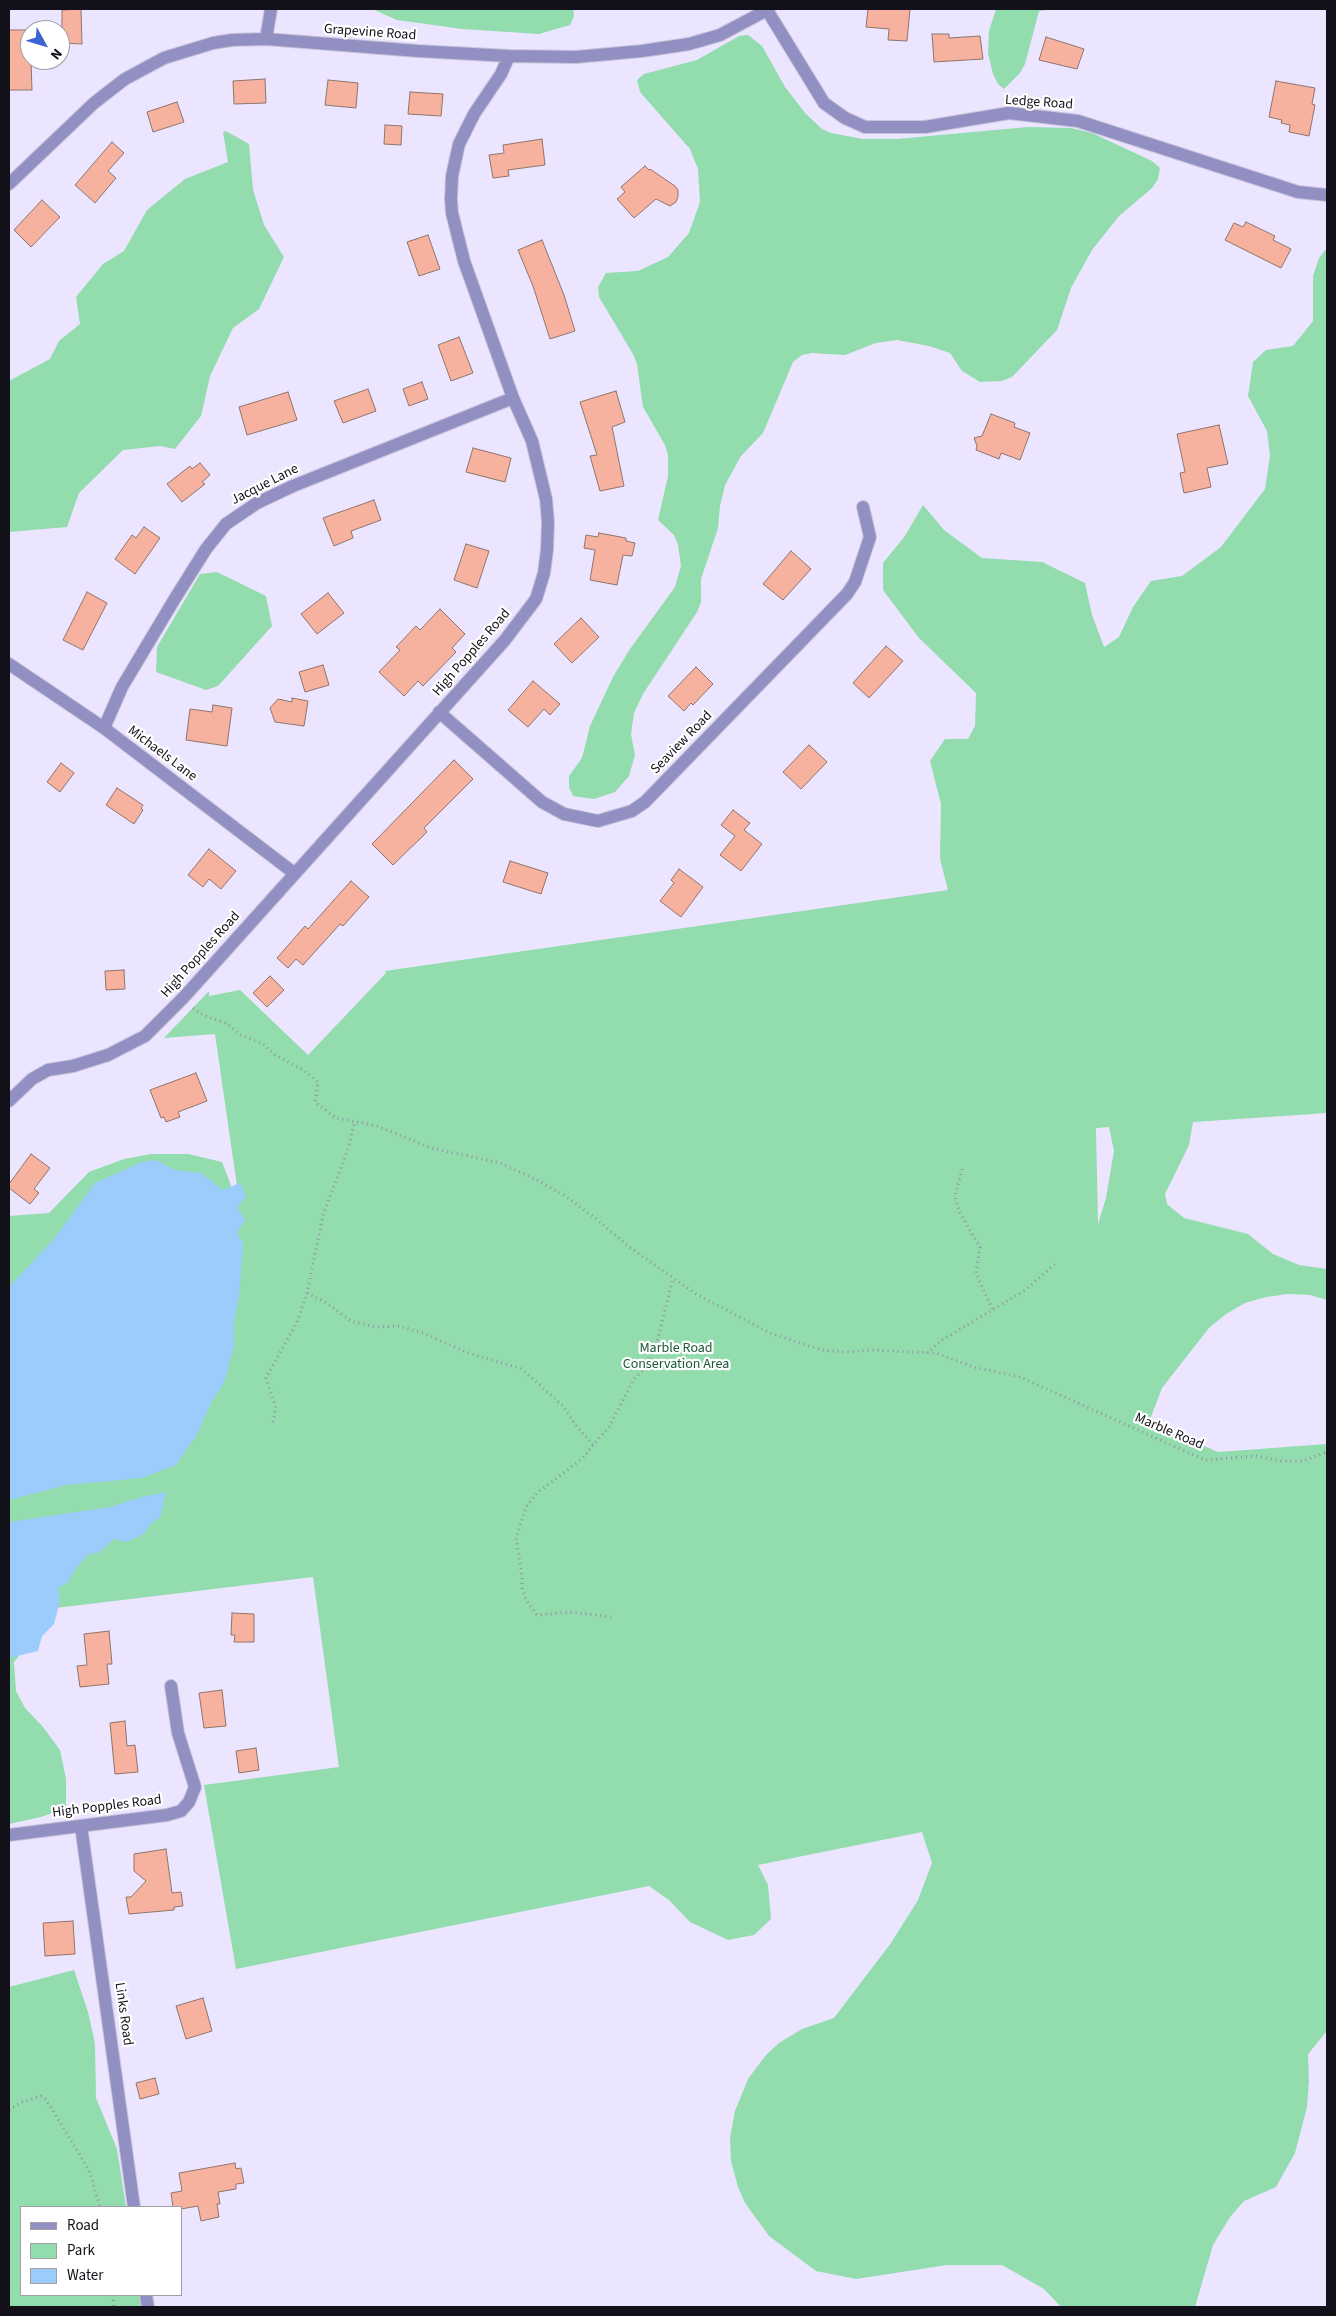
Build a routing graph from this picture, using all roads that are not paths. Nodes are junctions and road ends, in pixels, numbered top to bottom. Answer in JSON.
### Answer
{"nodes":[{"id":1,"x":271,"y":9,"type":"edge"},
{"id":2,"x":768,"y":10,"type":"edge"},
{"id":3,"x":266,"y":38,"type":"junction"},
{"id":4,"x":509,"y":56,"type":"junction"},
{"id":5,"x":9,"y":184,"type":"edge"},
{"id":6,"x":1327,"y":195,"type":"edge"},
{"id":7,"x":513,"y":398,"type":"junction"},
{"id":8,"x":863,"y":506,"type":"dead end"},
{"id":9,"x":9,"y":664,"type":"edge"},
{"id":10,"x":439,"y":712,"type":"junction"},
{"id":11,"x":104,"y":728,"type":"junction"},
{"id":12,"x":294,"y":873,"type":"junction"},
{"id":13,"x":9,"y":1101,"type":"edge"},
{"id":14,"x":171,"y":1686,"type":"dead end"},
{"id":15,"x":81,"y":1826,"type":"junction"},
{"id":16,"x":9,"y":1835,"type":"edge"},
{"id":17,"x":134,"y":2206,"type":"edge"}],
"edges":[{"from":1,"to":3,"type":"street"},
{"from":2,"to":4,"type":"street","name":"Grapevine Road"},
{"from":2,"to":6,"type":"street","name":"Ledge Road"},
{"from":3,"to":4,"type":"street","name":"Grapevine Road"},
{"from":3,"to":5,"type":"street","name":"Grapevine Road"},
{"from":4,"to":7,"type":"street","name":"High Popples Road"},
{"from":7,"to":10,"type":"street","name":"High Popples Road"},
{"from":7,"to":11,"type":"street","name":"Jacque Lane"},
{"from":8,"to":10,"type":"street","name":"Seaview Road"},
{"from":9,"to":11,"type":"street","name":"Michaels Lane"},
{"from":10,"to":12,"type":"street","name":"High Popples Road"},
{"from":11,"to":12,"type":"street","name":"Michaels Lane"},
{"from":12,"to":13,"type":"street","name":"High Popples Road"},
{"from":14,"to":15,"type":"street","name":"High Popples Road"},
{"from":15,"to":16,"type":"street","name":"High Popples Road"},
{"from":15,"to":17,"type":"street","name":"Links Road"}]}
